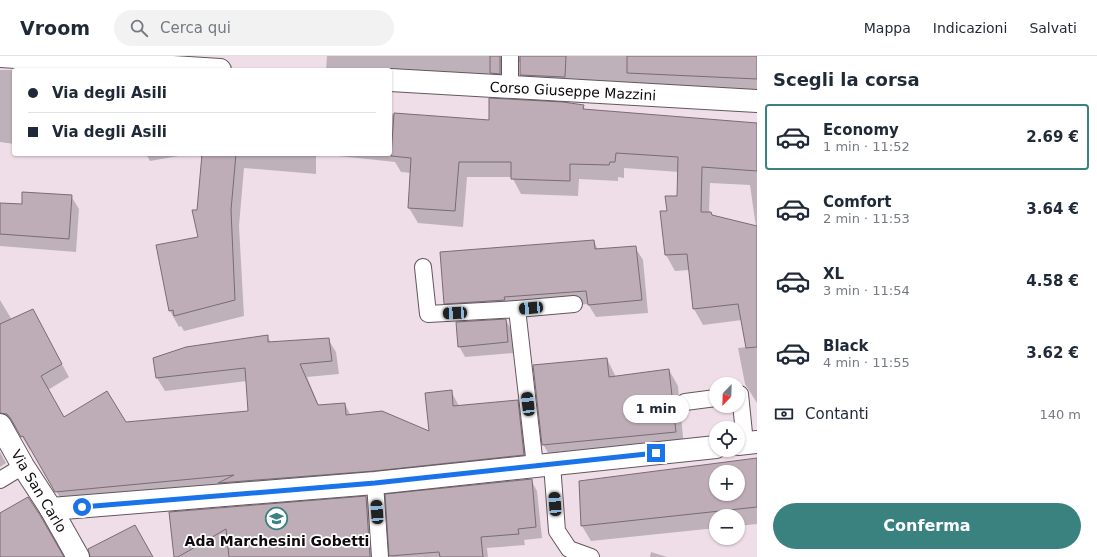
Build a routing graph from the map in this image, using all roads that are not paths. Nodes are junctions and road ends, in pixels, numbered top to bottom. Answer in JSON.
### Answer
{"nodes":[{"id":1,"x":0,"y":56,"type":"edge"},
{"id":2,"x":510,"y":56,"type":"edge"},
{"id":3,"x":189,"y":68,"type":"edge"},
{"id":4,"x":392,"y":80,"type":"edge"},
{"id":5,"x":510,"y":87,"type":"junction"},
{"id":6,"x":757,"y":101,"type":"edge"},
{"id":7,"x":423,"y":267,"type":"dead end"},
{"id":8,"x":574,"y":304,"type":"dead end"},
{"id":9,"x":517,"y":309,"type":"junction"},
{"id":10,"x":709,"y":399,"type":"edge"},
{"id":11,"x":685,"y":402,"type":"dead end"},
{"id":12,"x":743,"y":413,"type":"edge"},
{"id":13,"x":0,"y":425,"type":"edge"},
{"id":14,"x":747,"y":443,"type":"edge"},
{"id":15,"x":709,"y":448,"type":"edge"},
{"id":16,"x":544,"y":465,"type":"junction"},
{"id":17,"x":23,"y":466,"type":"junction"},
{"id":18,"x":0,"y":480,"type":"edge"},
{"id":19,"x":375,"y":483,"type":"junction"},
{"id":20,"x":51,"y":509,"type":"junction"},
{"id":21,"x":78,"y":557,"type":"edge"},
{"id":22,"x":380,"y":557,"type":"edge"},
{"id":23,"x":591,"y":557,"type":"edge"}],
"edges":[{"from":1,"to":3,"type":"street"},
{"from":2,"to":5,"type":"lane"},
{"from":4,"to":5,"type":"street","name":"Corso Giuseppe Mazzini"},
{"from":5,"to":6,"type":"street","name":"Corso Giuseppe Mazzini"},
{"from":7,"to":9,"type":"lane"},
{"from":8,"to":9,"type":"lane"},
{"from":9,"to":16,"type":"lane"},
{"from":10,"to":11,"type":"lane"},
{"from":12,"to":14,"type":"lane"},
{"from":13,"to":17,"type":"street","name":"Via San Carlo"},
{"from":15,"to":16,"type":"street"},
{"from":16,"to":19,"type":"street"},
{"from":16,"to":23,"type":"lane"},
{"from":17,"to":18,"type":"lane"},
{"from":17,"to":20,"type":"street","name":"Via San Carlo"},
{"from":19,"to":20,"type":"street"},
{"from":19,"to":22,"type":"lane"},
{"from":20,"to":21,"type":"street","name":"Via San Carlo"}]}
